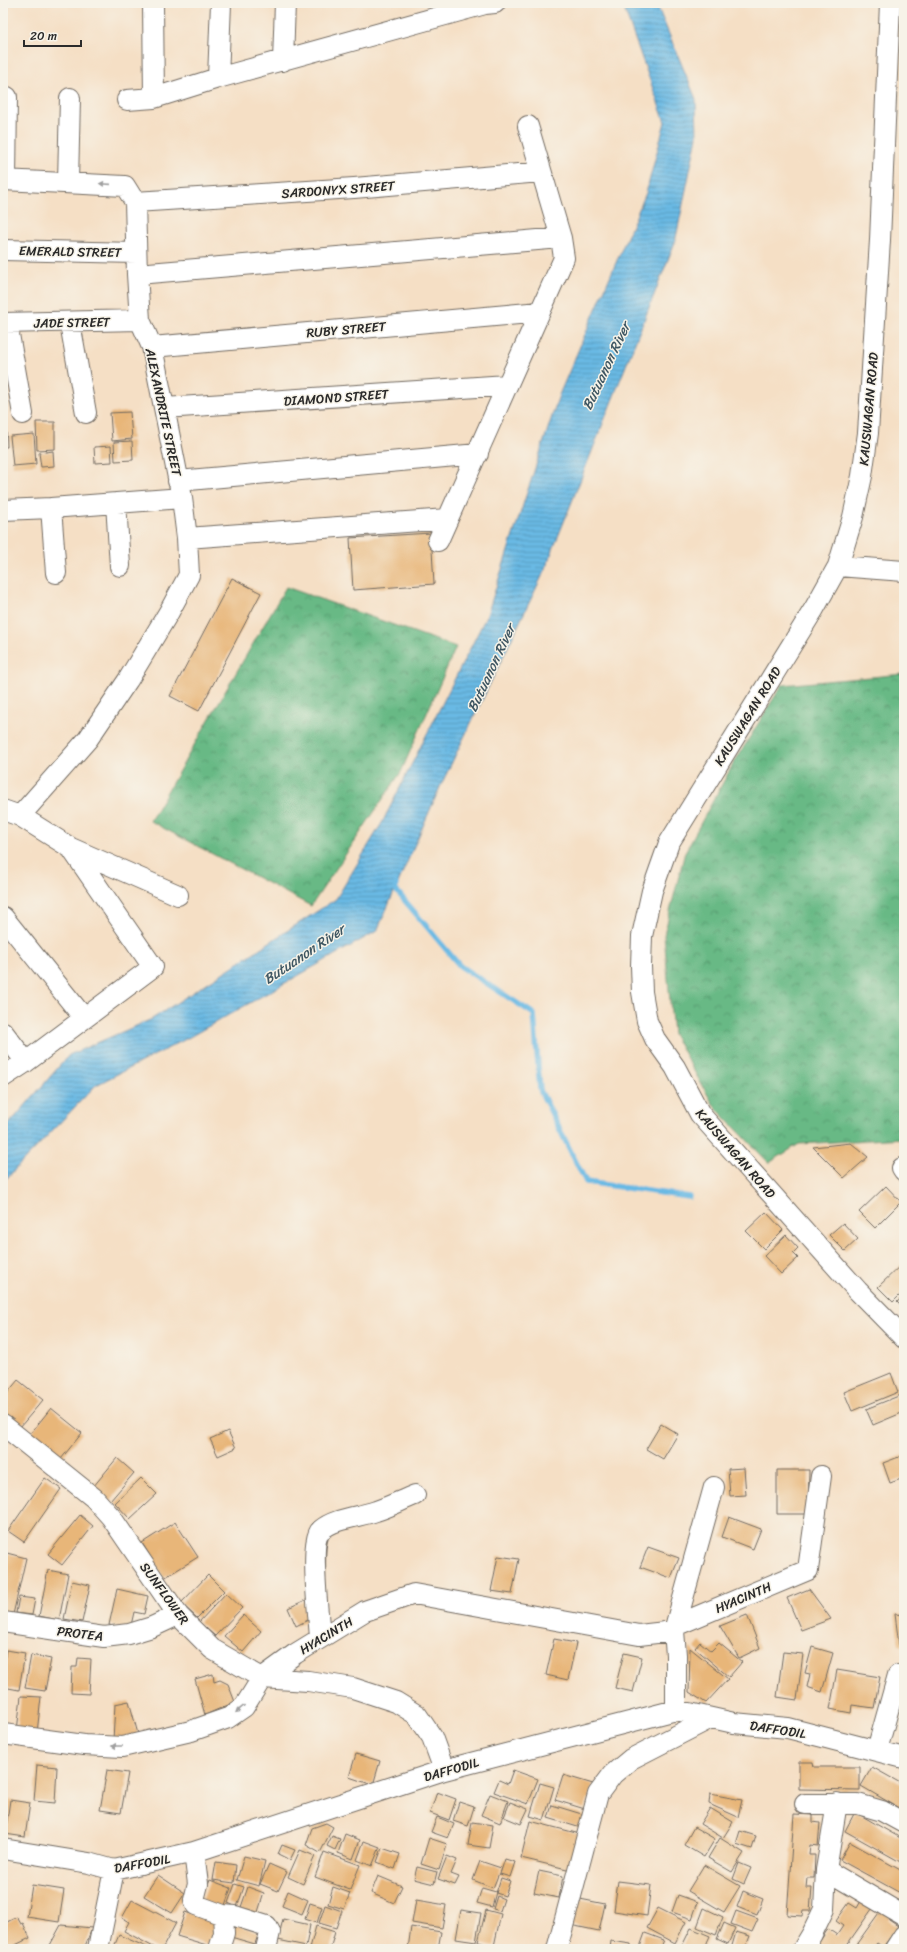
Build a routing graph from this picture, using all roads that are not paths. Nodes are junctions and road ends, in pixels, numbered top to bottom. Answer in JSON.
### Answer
{"nodes":[{"id":1,"x":153,"y":3,"type":"edge"},
{"id":2,"x":221,"y":3,"type":"edge"},
{"id":3,"x":285,"y":3,"type":"edge"},
{"id":4,"x":465,"y":3,"type":"edge"},
{"id":5,"x":490,"y":3,"type":"edge"},
{"id":6,"x":890,"y":3,"type":"edge"},
{"id":7,"x":283,"y":61,"type":"junction"},
{"id":8,"x":218,"y":78,"type":"junction"},
{"id":9,"x":7,"y":97,"type":"dead end"},
{"id":10,"x":70,"y":98,"type":"dead end"},
{"id":11,"x":154,"y":98,"type":"junction"},
{"id":12,"x":127,"y":100,"type":"dead end"},
{"id":13,"x":528,"y":126,"type":"dead end"},
{"id":14,"x":541,"y":172,"type":"junction"},
{"id":15,"x":4,"y":180,"type":"edge"},
{"id":16,"x":68,"y":182,"type":"junction"},
{"id":17,"x":135,"y":202,"type":"junction"},
{"id":18,"x":560,"y":238,"type":"junction"},
{"id":19,"x":3,"y":250,"type":"edge"},
{"id":20,"x":136,"y":253,"type":"junction"},
{"id":21,"x":137,"y":274,"type":"junction"},
{"id":22,"x":540,"y":312,"type":"junction"},
{"id":23,"x":140,"y":320,"type":"junction"},
{"id":24,"x":5,"y":323,"type":"edge"},
{"id":25,"x":70,"y":323,"type":"junction"},
{"id":26,"x":152,"y":347,"type":"junction"},
{"id":27,"x":507,"y":385,"type":"junction"},
{"id":28,"x":165,"y":408,"type":"junction"},
{"id":29,"x":86,"y":413,"type":"dead end"},
{"id":30,"x":23,"y":414,"type":"dead end"},
{"id":31,"x":478,"y":454,"type":"junction"},
{"id":32,"x":180,"y":489,"type":"junction"},
{"id":33,"x":116,"y":503,"type":"junction"},
{"id":34,"x":51,"y":508,"type":"junction"},
{"id":35,"x":3,"y":510,"type":"edge"},
{"id":36,"x":447,"y":519,"type":"junction"},
{"id":37,"x":187,"y":538,"type":"junction"},
{"id":38,"x":438,"y":541,"type":"dead end"},
{"id":39,"x":120,"y":566,"type":"dead end"},
{"id":40,"x":838,"y":566,"type":"junction"},
{"id":41,"x":904,"y":571,"type":"edge"},
{"id":42,"x":56,"y":573,"type":"dead end"},
{"id":43,"x":11,"y":813,"type":"edge"},
{"id":44,"x":71,"y":848,"type":"junction"},
{"id":45,"x":178,"y":894,"type":"dead end"},
{"id":46,"x":3,"y":917,"type":"edge"},
{"id":47,"x":84,"y":1018,"type":"junction"},
{"id":48,"x":3,"y":1032,"type":"edge"},
{"id":49,"x":26,"y":1062,"type":"junction"},
{"id":50,"x":3,"y":1078,"type":"edge"},
{"id":51,"x":904,"y":1338,"type":"edge"},
{"id":52,"x":3,"y":1425,"type":"edge"},
{"id":53,"x":821,"y":1476,"type":"dead end"},
{"id":54,"x":714,"y":1487,"type":"dead end"},
{"id":55,"x":415,"y":1495,"type":"dead end"},
{"id":56,"x":178,"y":1615,"type":"junction"},
{"id":57,"x":3,"y":1622,"type":"edge"},
{"id":58,"x":676,"y":1628,"type":"junction"},
{"id":59,"x":320,"y":1638,"type":"junction"},
{"id":60,"x":898,"y":1675,"type":"dead end"},
{"id":61,"x":262,"y":1678,"type":"junction"},
{"id":62,"x":676,"y":1710,"type":"junction"},
{"id":63,"x":711,"y":1718,"type":"junction"},
{"id":64,"x":3,"y":1734,"type":"edge"},
{"id":65,"x":877,"y":1750,"type":"junction"},
{"id":66,"x":904,"y":1758,"type":"edge"},
{"id":67,"x":444,"y":1770,"type":"junction"},
{"id":68,"x":838,"y":1803,"type":"junction"},
{"id":69,"x":805,"y":1804,"type":"dead end"},
{"id":70,"x":904,"y":1823,"type":"edge"},
{"id":71,"x":3,"y":1849,"type":"edge"},
{"id":72,"x":194,"y":1852,"type":"junction"},
{"id":73,"x":114,"y":1870,"type":"junction"},
{"id":74,"x":826,"y":1870,"type":"junction"},
{"id":75,"x":222,"y":1915,"type":"junction"},
{"id":76,"x":904,"y":1916,"type":"edge"},
{"id":77,"x":904,"y":1935,"type":"edge"},
{"id":78,"x":98,"y":1949,"type":"edge"},
{"id":79,"x":219,"y":1949,"type":"edge"},
{"id":80,"x":266,"y":1949,"type":"edge"},
{"id":81,"x":558,"y":1949,"type":"edge"},
{"id":82,"x":803,"y":1949,"type":"edge"},
{"id":83,"x":895,"y":1949,"type":"edge"}],
"edges":[{"from":1,"to":11,"type":"street"},
{"from":2,"to":8,"type":"street"},
{"from":3,"to":7,"type":"street"},
{"from":4,"to":5,"type":"street"},
{"from":5,"to":7,"type":"street"},
{"from":6,"to":40,"type":"street","name":"KAUSWAGAN ROAD"},
{"from":7,"to":8,"type":"street"},
{"from":8,"to":11,"type":"street"},
{"from":9,"to":15,"type":"street"},
{"from":10,"to":16,"type":"street"},
{"from":11,"to":12,"type":"street"},
{"from":13,"to":14,"type":"street"},
{"from":14,"to":17,"type":"street","name":"SARDONYX STREET"},
{"from":14,"to":18,"type":"street"},
{"from":15,"to":16,"type":"street"},
{"from":17,"to":16,"type":"street","one_way":true},
{"from":17,"to":20,"type":"street","name":"ALEXANDRITE STREET"},
{"from":18,"to":21,"type":"street"},
{"from":18,"to":22,"type":"street"},
{"from":19,"to":20,"type":"street","name":"EMERALD STREET"},
{"from":20,"to":21,"type":"street","name":"ALEXANDRITE STREET"},
{"from":21,"to":23,"type":"street","name":"ALEXANDRITE STREET"},
{"from":22,"to":26,"type":"street","name":"RUBY STREET"},
{"from":22,"to":27,"type":"street"},
{"from":23,"to":25,"type":"street","name":"JADE STREET"},
{"from":23,"to":26,"type":"street","name":"ALEXANDRITE STREET"},
{"from":24,"to":25,"type":"street","name":"JADE STREET"},
{"from":24,"to":30,"type":"street"},
{"from":25,"to":29,"type":"street"},
{"from":26,"to":28,"type":"street","name":"ALEXANDRITE STREET"},
{"from":27,"to":28,"type":"street","name":"DIAMOND STREET"},
{"from":27,"to":31,"type":"street"},
{"from":28,"to":32,"type":"street","name":"ALEXANDRITE STREET"},
{"from":31,"to":32,"type":"street"},
{"from":31,"to":36,"type":"street"},
{"from":32,"to":33,"type":"street"},
{"from":32,"to":37,"type":"street","name":"ALEXANDRITE STREET"},
{"from":33,"to":34,"type":"street"},
{"from":33,"to":39,"type":"street"},
{"from":34,"to":35,"type":"street"},
{"from":34,"to":42,"type":"street"},
{"from":36,"to":37,"type":"street"},
{"from":36,"to":38,"type":"street"},
{"from":37,"to":43,"type":"street","name":"ALEXANDRITE STREET"},
{"from":40,"to":41,"type":"street"},
{"from":40,"to":51,"type":"street","name":"KAUSWAGAN ROAD"},
{"from":43,"to":44,"type":"street"},
{"from":44,"to":45,"type":"street"},
{"from":44,"to":47,"type":"street"},
{"from":46,"to":47,"type":"street"},
{"from":47,"to":49,"type":"street"},
{"from":48,"to":49,"type":"street"},
{"from":49,"to":50,"type":"street"},
{"from":52,"to":56,"type":"street","name":"SUNFLOWER"},
{"from":53,"to":58,"type":"street","name":"HYACINTH"},
{"from":54,"to":58,"type":"street"},
{"from":55,"to":59,"type":"street"},
{"from":56,"to":57,"type":"street","name":"PROTEA"},
{"from":56,"to":61,"type":"street","name":"SUNFLOWER"},
{"from":58,"to":59,"type":"street","name":"HYACINTH"},
{"from":58,"to":62,"type":"street"},
{"from":59,"to":61,"type":"street","name":"HYACINTH"},
{"from":60,"to":65,"type":"street"},
{"from":61,"to":64,"type":"street","name":"HYACINTH","one_way":true},
{"from":61,"to":67,"type":"street","name":"SUNFLOWER"},
{"from":62,"to":63,"type":"street","name":"DAFFODIL"},
{"from":62,"to":67,"type":"street","name":"DAFFODIL"},
{"from":63,"to":65,"type":"street","name":"DAFFODIL"},
{"from":63,"to":81,"type":"street"},
{"from":65,"to":66,"type":"street","name":"DAFFODIL"},
{"from":67,"to":72,"type":"street","name":"DAFFODIL"},
{"from":68,"to":69,"type":"street"},
{"from":68,"to":70,"type":"street"},
{"from":68,"to":74,"type":"street"},
{"from":71,"to":73,"type":"street","name":"DAFFODIL"},
{"from":72,"to":73,"type":"street","name":"DAFFODIL"},
{"from":72,"to":75,"type":"street"},
{"from":73,"to":78,"type":"street"},
{"from":74,"to":76,"type":"street"},
{"from":74,"to":82,"type":"street"},
{"from":75,"to":79,"type":"street"},
{"from":75,"to":80,"type":"street"},
{"from":77,"to":83,"type":"street"}]}
